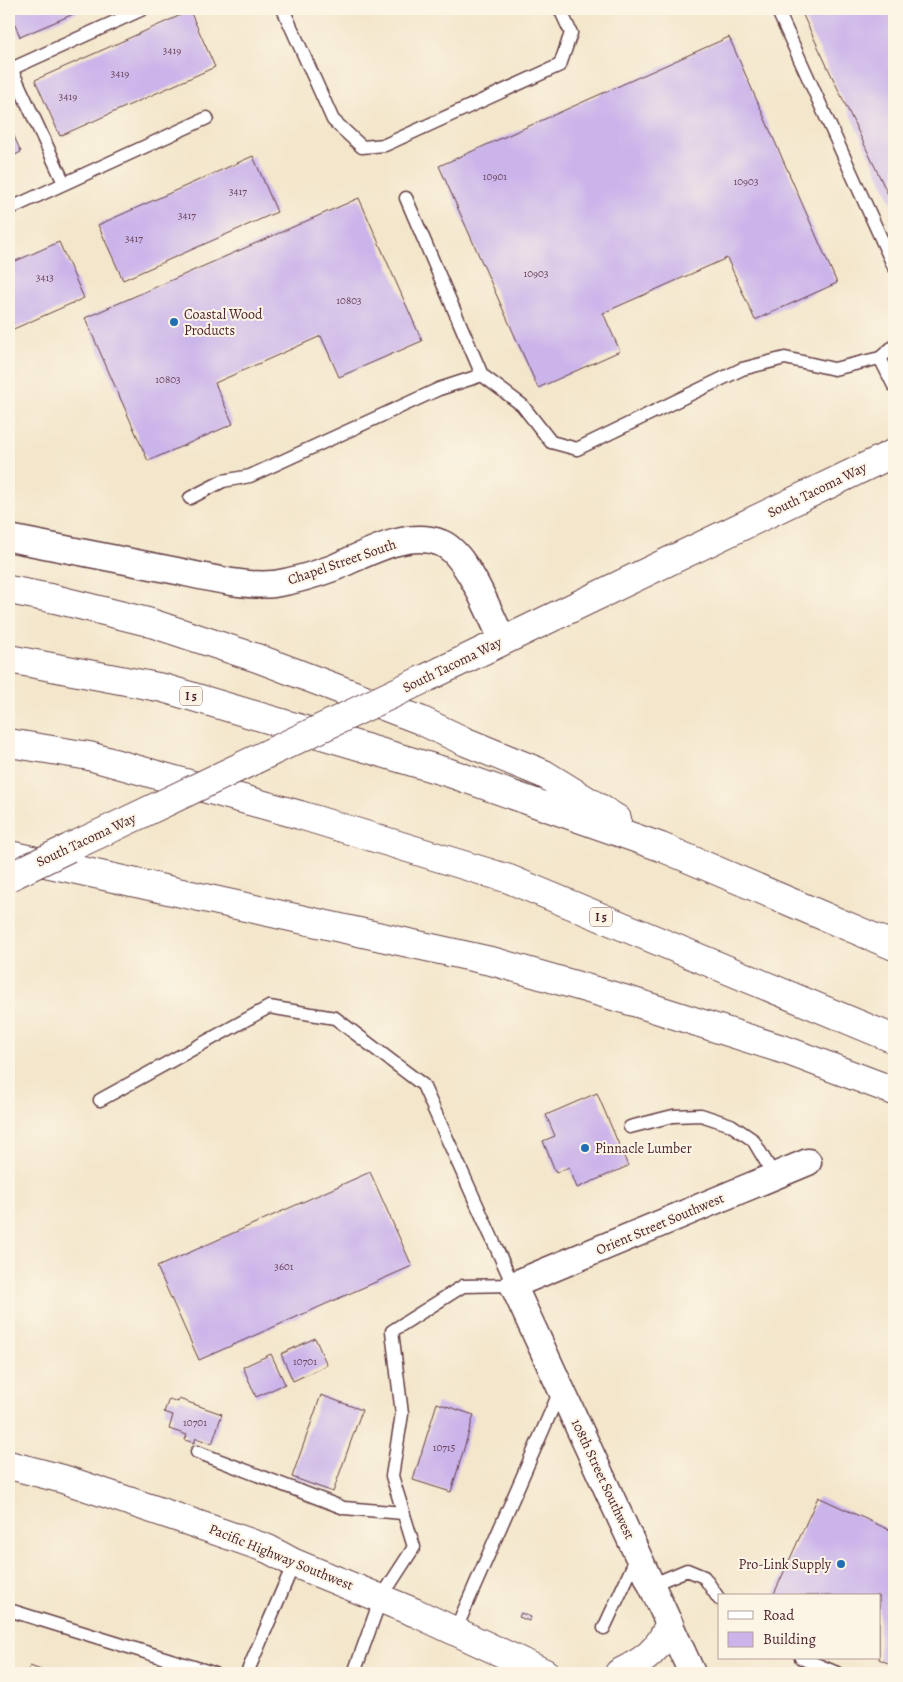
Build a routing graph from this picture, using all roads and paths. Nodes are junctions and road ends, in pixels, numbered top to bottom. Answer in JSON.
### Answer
{"nodes":[{"id":1,"x":143,"y":9,"type":"edge"},
{"id":2,"x":560,"y":9,"type":"edge"},
{"id":3,"x":777,"y":9,"type":"edge"},
{"id":4,"x":286,"y":10,"type":"edge"},
{"id":5,"x":10,"y":67,"type":"edge"},
{"id":6,"x":207,"y":118,"type":"dead end"},
{"id":7,"x":64,"y":184,"type":"junction"},
{"id":8,"x":406,"y":198,"type":"dead end"},
{"id":9,"x":9,"y":208,"type":"edge"},
{"id":10,"x":894,"y":267,"type":"edge"},
{"id":11,"x":894,"y":346,"type":"edge"},
{"id":12,"x":880,"y":358,"type":"junction"},
{"id":13,"x":482,"y":375,"type":"junction"},
{"id":14,"x":894,"y":386,"type":"edge"},
{"id":15,"x":894,"y":453,"type":"edge"},
{"id":16,"x":190,"y":498,"type":"dead end"},
{"id":17,"x":9,"y":538,"type":"edge"},
{"id":18,"x":9,"y":590,"type":"edge"},
{"id":19,"x":503,"y":641,"type":"junction"},
{"id":20,"x":9,"y":659,"type":"edge"},
{"id":21,"x":9,"y":743,"type":"edge"},
{"id":22,"x":661,"y":847,"type":"junction"},
{"id":23,"x":9,"y":855,"type":"edge"},
{"id":24,"x":9,"y":877,"type":"edge"},
{"id":25,"x":894,"y":946,"type":"edge"},
{"id":26,"x":894,"y":1039,"type":"edge"},
{"id":27,"x":894,"y":1091,"type":"edge"},
{"id":28,"x":100,"y":1100,"type":"dead end"},
{"id":29,"x":630,"y":1127,"type":"dead end"},
{"id":30,"x":808,"y":1162,"type":"dead end"},
{"id":31,"x":775,"y":1177,"type":"junction"},
{"id":32,"x":513,"y":1285,"type":"junction"},
{"id":33,"x":561,"y":1389,"type":"junction"},
{"id":34,"x":197,"y":1452,"type":"dead end"},
{"id":35,"x":9,"y":1464,"type":"edge"},
{"id":36,"x":403,"y":1513,"type":"junction"},
{"id":37,"x":638,"y":1555,"type":"junction"},
{"id":38,"x":294,"y":1563,"type":"junction"},
{"id":39,"x":651,"y":1585,"type":"junction"},
{"id":40,"x":381,"y":1598,"type":"junction"},
{"id":41,"x":718,"y":1598,"type":"edge"},
{"id":42,"x":9,"y":1610,"type":"edge"},
{"id":43,"x":669,"y":1624,"type":"junction"},
{"id":44,"x":604,"y":1628,"type":"dead end"},
{"id":45,"x":455,"y":1631,"type":"junction"},
{"id":46,"x":807,"y":1660,"type":"edge"},
{"id":47,"x":213,"y":1673,"type":"edge"},
{"id":48,"x":247,"y":1673,"type":"edge"},
{"id":49,"x":354,"y":1673,"type":"edge"},
{"id":50,"x":544,"y":1673,"type":"edge"},
{"id":51,"x":619,"y":1673,"type":"edge"},
{"id":52,"x":692,"y":1673,"type":"edge"},
{"id":53,"x":837,"y":1673,"type":"edge"}],
"edges":[{"from":1,"to":5,"type":"lane"},
{"from":2,"to":4,"type":"lane"},
{"from":3,"to":10,"type":"lane"},
{"from":5,"to":7,"type":"lane"},
{"from":6,"to":7,"type":"lane"},
{"from":7,"to":9,"type":"lane"},
{"from":8,"to":13,"type":"lane"},
{"from":11,"to":12,"type":"lane"},
{"from":12,"to":13,"type":"lane"},
{"from":12,"to":14,"type":"lane"},
{"from":13,"to":16,"type":"lane"},
{"from":15,"to":19,"type":"main road","name":"South Tacoma Way"},
{"from":17,"to":19,"type":"street","name":"Chapel Street South"},
{"from":18,"to":22,"type":"main road"},
{"from":19,"to":24,"type":"main road","name":"South Tacoma Way","bridge":true},
{"from":20,"to":22,"type":"main road","number":"I 5"},
{"from":21,"to":26,"type":"main road","number":"I 5"},
{"from":22,"to":25,"type":"main road","number":"I 5"},
{"from":23,"to":27,"type":"main road"},
{"from":28,"to":32,"type":"lane"},
{"from":29,"to":31,"type":"lane"},
{"from":30,"to":31,"type":"street","name":"Orient Street Southwest"},
{"from":31,"to":32,"type":"street","name":"Orient Street Southwest"},
{"from":32,"to":33,"type":"street","name":"108th Street Southwest"},
{"from":32,"to":36,"type":"lane"},
{"from":33,"to":37,"type":"street","name":"108th Street Southwest"},
{"from":33,"to":45,"type":"lane"},
{"from":34,"to":36,"type":"lane"},
{"from":35,"to":38,"type":"main road","name":"Pacific Highway Southwest"},
{"from":36,"to":40,"type":"lane"},
{"from":37,"to":39,"type":"street","name":"108th Street Southwest"},
{"from":37,"to":44,"type":"lane"},
{"from":38,"to":40,"type":"main road","name":"Pacific Highway Southwest"},
{"from":38,"to":48,"type":"lane"},
{"from":39,"to":41,"type":"lane"},
{"from":39,"to":43,"type":"street","name":"108th Street Southwest"},
{"from":40,"to":45,"type":"main road","name":"Pacific Highway Southwest"},
{"from":40,"to":49,"type":"lane"},
{"from":42,"to":47,"type":"lane"},
{"from":43,"to":51,"type":"main road"},
{"from":43,"to":52,"type":"street","name":"108th Street Southwest"},
{"from":45,"to":50,"type":"main road","name":"Pacific Highway Southwest"},
{"from":46,"to":53,"type":"lane"}]}
